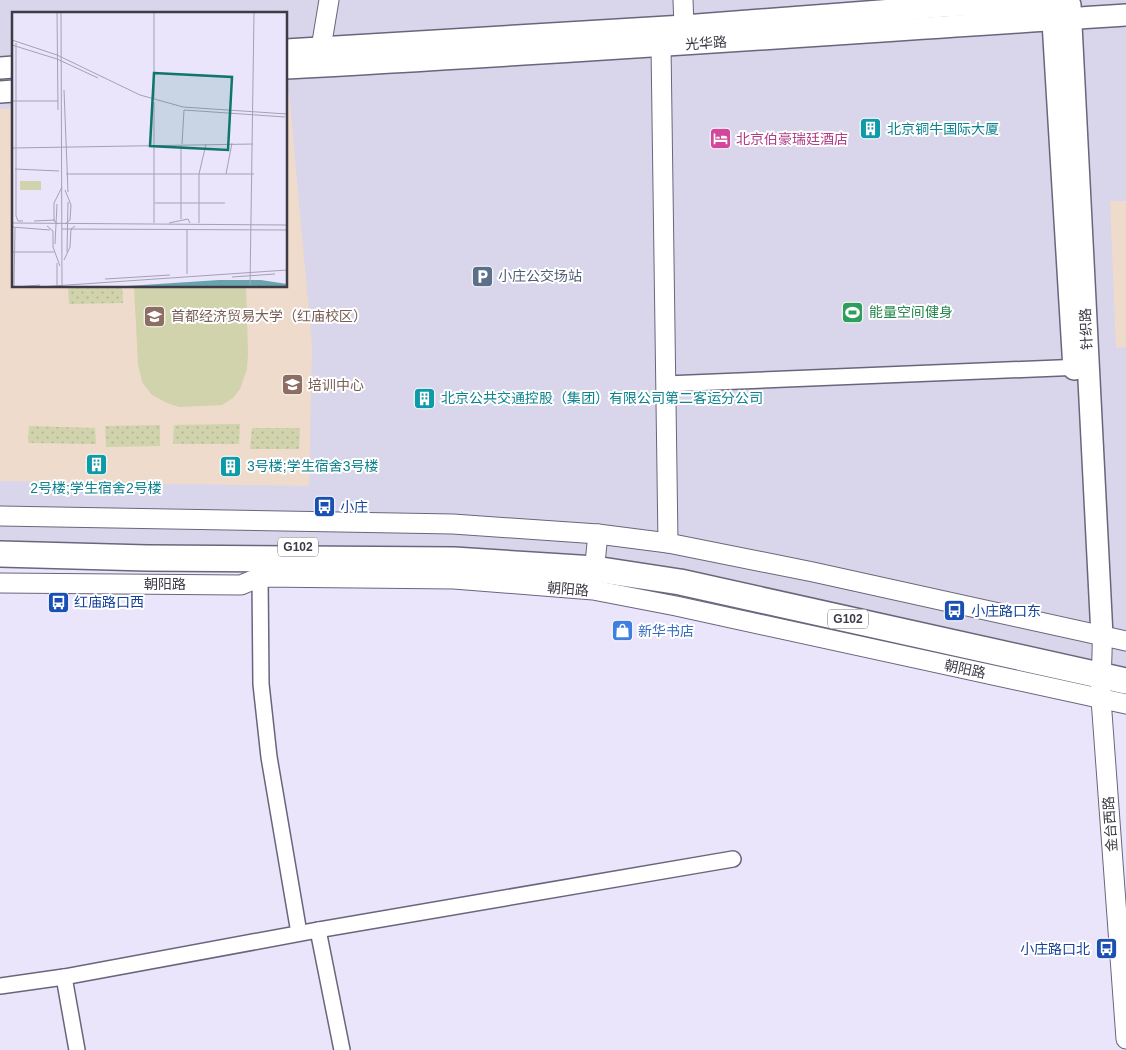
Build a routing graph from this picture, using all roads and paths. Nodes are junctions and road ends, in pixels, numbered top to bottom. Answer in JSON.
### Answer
{"nodes":[{"id":1,"x":329,"y":0,"type":"edge"},
{"id":2,"x":683,"y":0,"type":"edge"},
{"id":3,"x":1060,"y":6,"type":"edge"},
{"id":4,"x":1126,"y":15,"type":"edge"},
{"id":5,"x":684,"y":26,"type":"junction"},
{"id":6,"x":661,"y":46,"type":"junction"},
{"id":7,"x":288,"y":50,"type":"edge"},
{"id":8,"x":321,"y":57,"type":"junction"},
{"id":9,"x":288,"y":67,"type":"edge"},
{"id":10,"x":1081,"y":367,"type":"junction"},
{"id":11,"x":666,"y":384,"type":"junction"},
{"id":12,"x":0,"y":516,"type":"edge"},
{"id":13,"x":0,"y":539,"type":"edge"},
{"id":14,"x":668,"y":543,"type":"junction"},
{"id":15,"x":0,"y":554,"type":"edge"},
{"id":16,"x":595,"y":562,"type":"junction"},
{"id":17,"x":260,"y":577,"type":"junction"},
{"id":18,"x":0,"y":583,"type":"edge"},
{"id":19,"x":1126,"y":641,"type":"edge"},
{"id":20,"x":1102,"y":660,"type":"edge"},
{"id":21,"x":1126,"y":681,"type":"edge"},
{"id":22,"x":1126,"y":704,"type":"edge"},
{"id":23,"x":733,"y":859,"type":"dead end"},
{"id":24,"x":318,"y":930,"type":"junction"},
{"id":25,"x":299,"y":933,"type":"junction"},
{"id":26,"x":64,"y":977,"type":"junction"},
{"id":27,"x":0,"y":986,"type":"edge"},
{"id":28,"x":1126,"y":1040,"type":"edge"},
{"id":29,"x":77,"y":1050,"type":"edge"},
{"id":30,"x":342,"y":1050,"type":"edge"}],
"edges":[{"from":1,"to":8,"type":"street"},
{"from":2,"to":5,"type":"street"},
{"from":3,"to":4,"type":"main road","name":"光华路"},
{"from":3,"to":5,"type":"main road","name":"光华路"},
{"from":3,"to":6,"type":"main road","name":"光华路"},
{"from":3,"to":10,"type":"main road","name":"针织路"},
{"from":5,"to":8,"type":"main road","name":"光华路"},
{"from":6,"to":8,"type":"main road","name":"光华路"},
{"from":6,"to":11,"type":"street"},
{"from":7,"to":8,"type":"main road","name":"光华路"},
{"from":8,"to":9,"type":"main road","name":"光华路"},
{"from":10,"to":11,"type":"street"},
{"from":10,"to":20,"type":"main road","name":"针织路"},
{"from":11,"to":14,"type":"street"},
{"from":12,"to":16,"type":"street","name":"朝阳路"},
{"from":13,"to":16,"type":"highway","name":"朝阳路","number":"G102"},
{"from":14,"to":16,"type":"street","name":"朝阳路"},
{"from":14,"to":20,"type":"street","name":"朝阳路"},
{"from":15,"to":16,"type":"highway","name":"朝阳路","number":"G102"},
{"from":16,"to":17,"type":"street","name":"朝阳路"},
{"from":16,"to":20,"type":"highway","name":"朝阳路","number":"G102"},
{"from":16,"to":20,"type":"street","name":"朝阳路"},
{"from":17,"to":18,"type":"street","name":"朝阳路"},
{"from":17,"to":25,"type":"street"},
{"from":19,"to":20,"type":"street","name":"朝阳路"},
{"from":20,"to":21,"type":"highway","name":"朝阳路","number":"G102"},
{"from":20,"to":22,"type":"street","name":"朝阳路"},
{"from":20,"to":28,"type":"street","name":"金台西路"},
{"from":23,"to":24,"type":"street"},
{"from":24,"to":25,"type":"street"},
{"from":24,"to":30,"type":"street"},
{"from":25,"to":26,"type":"street"},
{"from":26,"to":27,"type":"street"},
{"from":26,"to":29,"type":"street"}]}
